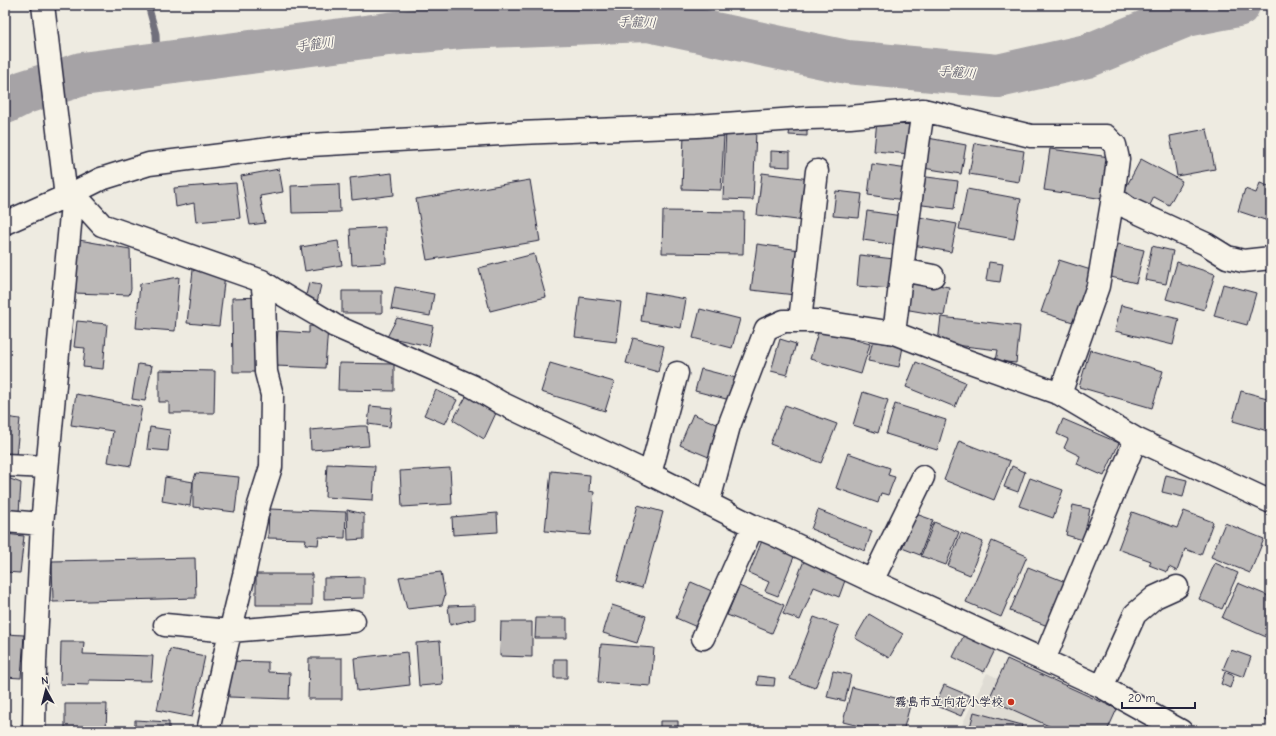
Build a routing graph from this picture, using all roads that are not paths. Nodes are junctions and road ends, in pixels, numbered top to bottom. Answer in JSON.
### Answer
{"nodes":[{"id":1,"x":43,"y":5,"type":"edge"},
{"id":2,"x":923,"y":110,"type":"junction"},
{"id":3,"x":817,"y":171,"type":"dead end"},
{"id":4,"x":69,"y":191,"type":"junction"},
{"id":5,"x":1113,"y":197,"type":"junction"},
{"id":6,"x":5,"y":223,"type":"edge"},
{"id":7,"x":1271,"y":258,"type":"edge"},
{"id":8,"x":902,"y":270,"type":"junction"},
{"id":9,"x":933,"y":276,"type":"dead end"},
{"id":10,"x":262,"y":281,"type":"junction"},
{"id":11,"x":800,"y":321,"type":"junction"},
{"id":12,"x":894,"y":333,"type":"junction"},
{"id":13,"x":677,"y":372,"type":"dead end"},
{"id":14,"x":1060,"y":394,"type":"junction"},
{"id":15,"x":1136,"y":439,"type":"junction"},
{"id":16,"x":5,"y":465,"type":"edge"},
{"id":17,"x":47,"y":467,"type":"junction"},
{"id":18,"x":650,"y":474,"type":"junction"},
{"id":19,"x":923,"y":477,"type":"dead end"},
{"id":20,"x":1271,"y":502,"type":"edge"},
{"id":21,"x":708,"y":504,"type":"junction"},
{"id":22,"x":5,"y":521,"type":"edge"},
{"id":23,"x":42,"y":524,"type":"junction"},
{"id":24,"x":753,"y":526,"type":"junction"},
{"id":25,"x":872,"y":582,"type":"junction"},
{"id":26,"x":1177,"y":587,"type":"dead end"},
{"id":27,"x":354,"y":621,"type":"dead end"},
{"id":28,"x":164,"y":625,"type":"dead end"},
{"id":29,"x":230,"y":631,"type":"junction"},
{"id":30,"x":703,"y":638,"type":"dead end"},
{"id":31,"x":1044,"y":660,"type":"junction"},
{"id":32,"x":1102,"y":687,"type":"junction"},
{"id":33,"x":34,"y":731,"type":"edge"},
{"id":34,"x":208,"y":731,"type":"edge"},
{"id":35,"x":1181,"y":731,"type":"edge"}],
"edges":[{"from":1,"to":4,"type":"street"},
{"from":2,"to":4,"type":"street"},
{"from":2,"to":5,"type":"street"},
{"from":2,"to":8,"type":"street"},
{"from":3,"to":11,"type":"street"},
{"from":4,"to":6,"type":"street"},
{"from":4,"to":10,"type":"street"},
{"from":4,"to":17,"type":"street"},
{"from":5,"to":7,"type":"street"},
{"from":5,"to":14,"type":"street"},
{"from":8,"to":9,"type":"street"},
{"from":8,"to":12,"type":"street"},
{"from":10,"to":18,"type":"street"},
{"from":10,"to":29,"type":"street"},
{"from":11,"to":12,"type":"street"},
{"from":11,"to":21,"type":"street"},
{"from":12,"to":14,"type":"street"},
{"from":13,"to":18,"type":"street"},
{"from":14,"to":15,"type":"street"},
{"from":15,"to":20,"type":"street"},
{"from":15,"to":31,"type":"street"},
{"from":16,"to":17,"type":"street"},
{"from":17,"to":23,"type":"street"},
{"from":18,"to":21,"type":"street"},
{"from":19,"to":25,"type":"street"},
{"from":21,"to":24,"type":"street"},
{"from":22,"to":23,"type":"street"},
{"from":23,"to":33,"type":"street"},
{"from":24,"to":25,"type":"street"},
{"from":24,"to":30,"type":"street"},
{"from":25,"to":31,"type":"street"},
{"from":26,"to":32,"type":"street"},
{"from":27,"to":29,"type":"street"},
{"from":28,"to":29,"type":"street"},
{"from":29,"to":34,"type":"street"},
{"from":31,"to":32,"type":"street"},
{"from":32,"to":35,"type":"street"}]}
